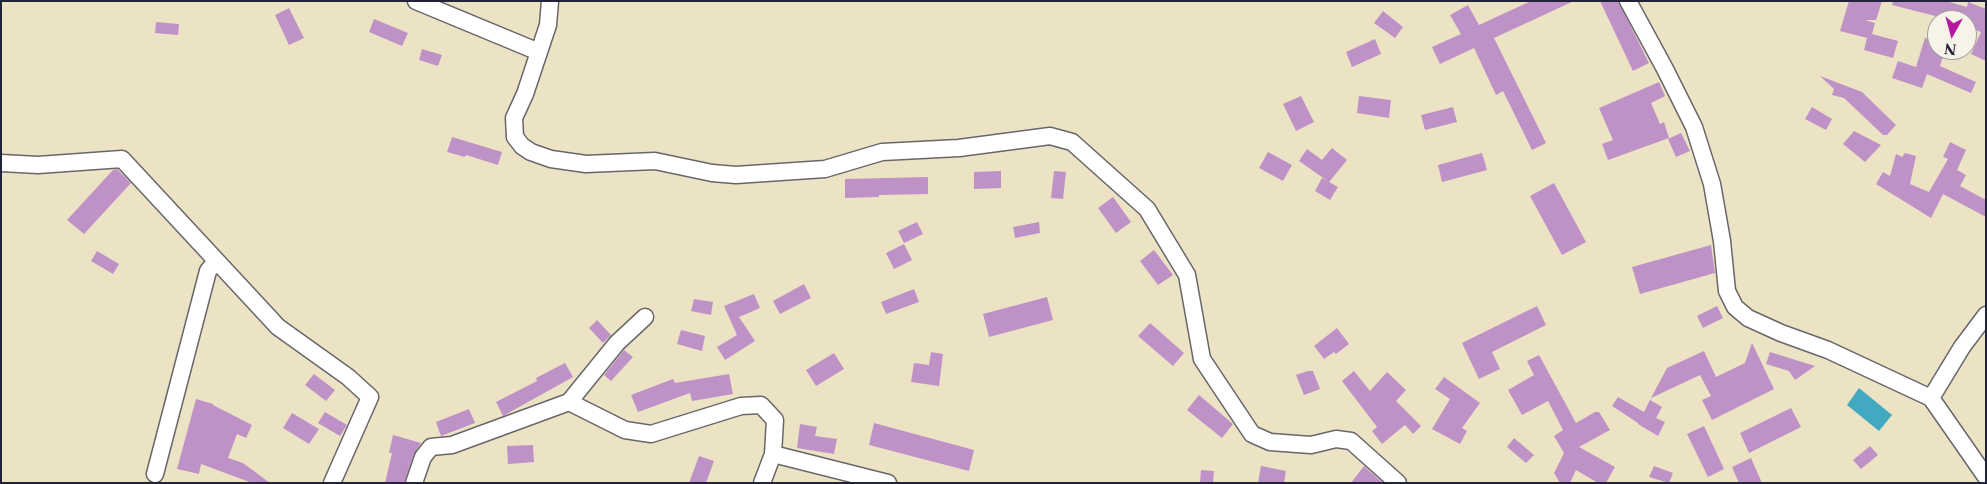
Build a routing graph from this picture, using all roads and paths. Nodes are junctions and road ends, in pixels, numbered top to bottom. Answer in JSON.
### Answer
{"nodes":[{"id":1,"x":416,"y":1,"type":"edge"},
{"id":2,"x":550,"y":1,"type":"edge"},
{"id":3,"x":1628,"y":1,"type":"edge"},
{"id":4,"x":539,"y":52,"type":"junction"},
{"id":5,"x":1,"y":163,"type":"edge"},
{"id":6,"x":216,"y":261,"type":"junction"},
{"id":7,"x":1986,"y":315,"type":"edge"},
{"id":8,"x":645,"y":317,"type":"dead end"},
{"id":9,"x":1931,"y":398,"type":"junction"},
{"id":10,"x":569,"y":402,"type":"junction"},
{"id":11,"x":773,"y":454,"type":"junction"},
{"id":12,"x":155,"y":474,"type":"dead end"},
{"id":13,"x":1986,"y":477,"type":"edge"},
{"id":14,"x":332,"y":483,"type":"edge"},
{"id":15,"x":414,"y":483,"type":"edge"},
{"id":16,"x":762,"y":483,"type":"edge"},
{"id":17,"x":888,"y":483,"type":"edge"},
{"id":18,"x":1398,"y":483,"type":"edge"}],
"edges":[{"from":1,"to":4,"type":"street"},
{"from":2,"to":4,"type":"street"},
{"from":3,"to":9,"type":"street"},
{"from":4,"to":18,"type":"street"},
{"from":5,"to":6,"type":"street"},
{"from":6,"to":12,"type":"street"},
{"from":6,"to":14,"type":"street"},
{"from":7,"to":9,"type":"street"},
{"from":8,"to":10,"type":"street"},
{"from":9,"to":13,"type":"street"},
{"from":10,"to":11,"type":"street"},
{"from":10,"to":15,"type":"street"},
{"from":11,"to":16,"type":"street"},
{"from":11,"to":17,"type":"street"}]}
